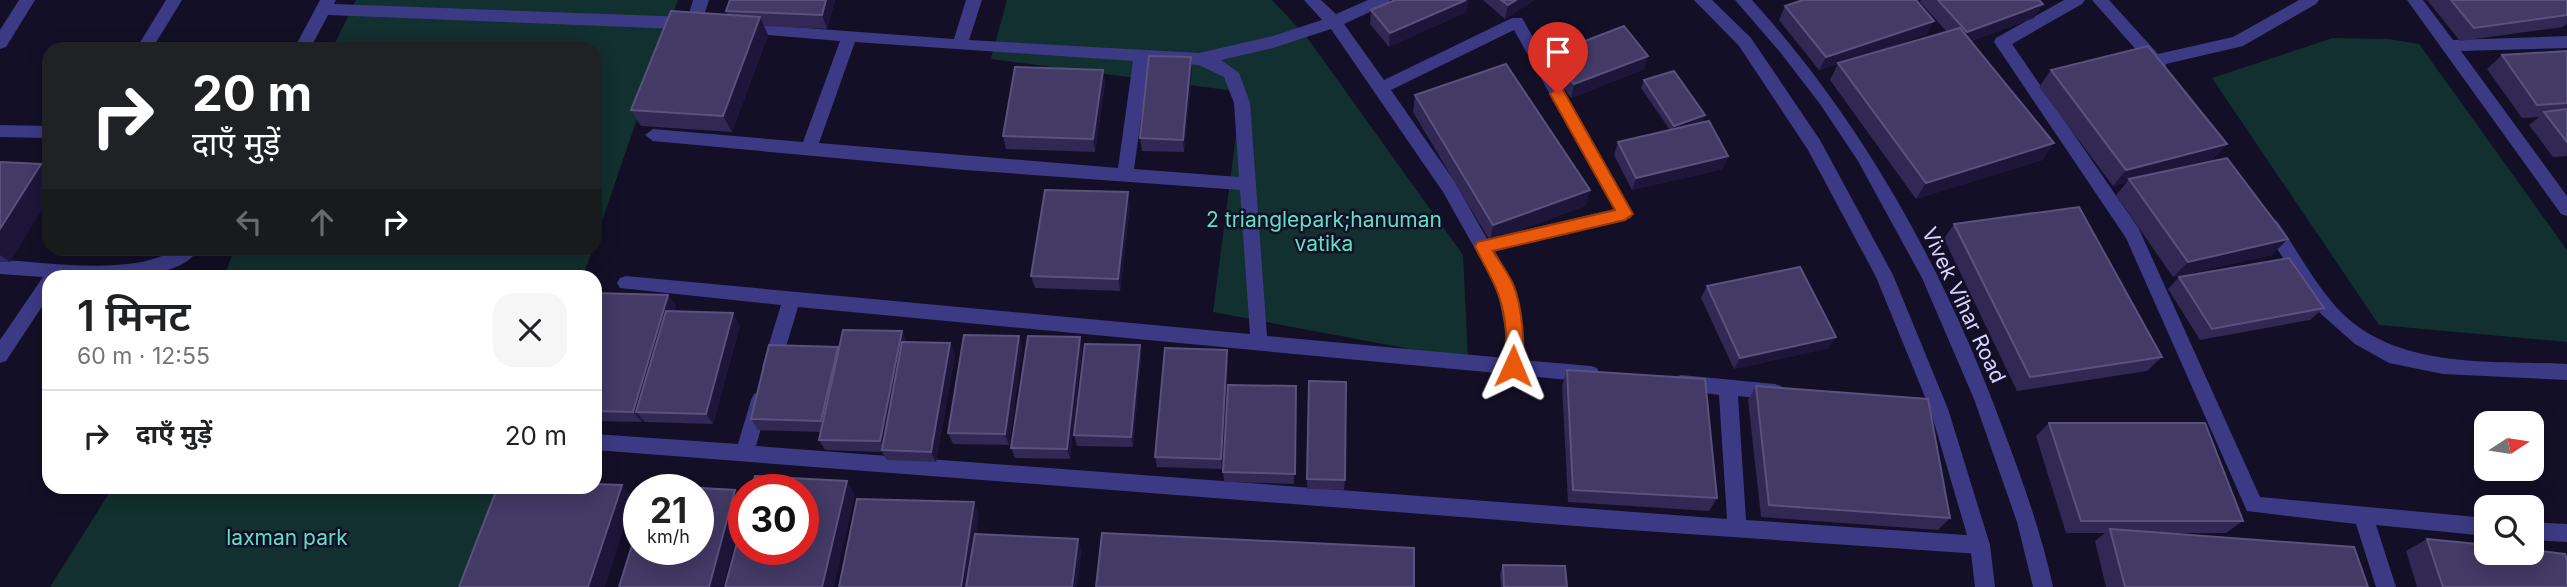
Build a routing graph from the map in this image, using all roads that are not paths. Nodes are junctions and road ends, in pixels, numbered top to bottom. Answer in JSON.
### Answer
{"nodes":[{"id":1,"x":27,"y":0,"type":"edge"},
{"id":2,"x":174,"y":0,"type":"edge"},
{"id":3,"x":701,"y":0,"type":"edge"},
{"id":4,"x":974,"y":0,"type":"edge"},
{"id":5,"x":1312,"y":0,"type":"edge"},
{"id":6,"x":1382,"y":0,"type":"edge"},
{"id":7,"x":1702,"y":0,"type":"edge"},
{"id":8,"x":1743,"y":0,"type":"edge"},
{"id":9,"x":2077,"y":0,"type":"edge"},
{"id":10,"x":2100,"y":0,"type":"edge"},
{"id":11,"x":2311,"y":0,"type":"edge"},
{"id":12,"x":2415,"y":0,"type":"edge"},
{"id":13,"x":326,"y":5,"type":"edge"},
{"id":14,"x":694,"y":23,"type":"junction"},
{"id":15,"x":1335,"y":23,"type":"junction"},
{"id":16,"x":849,"y":36,"type":"junction"},
{"id":17,"x":2567,"y":41,"type":"edge"},
{"id":18,"x":148,"y":42,"type":"edge"},
{"id":19,"x":306,"y":42,"type":"edge"},
{"id":20,"x":0,"y":43,"type":"edge"},
{"id":21,"x":960,"y":45,"type":"junction"},
{"id":22,"x":2448,"y":46,"type":"junction"},
{"id":23,"x":1142,"y":56,"type":"junction"},
{"id":24,"x":1199,"y":59,"type":"junction"},
{"id":25,"x":2156,"y":60,"type":"junction"},
{"id":26,"x":2171,"y":81,"type":"edge"},
{"id":27,"x":1381,"y":88,"type":"junction"},
{"id":28,"x":0,"y":131,"type":"edge"},
{"id":29,"x":42,"y":132,"type":"edge"},
{"id":30,"x":653,"y":135,"type":"edge"},
{"id":31,"x":809,"y":149,"type":"junction"},
{"id":32,"x":1125,"y":175,"type":"junction"},
{"id":33,"x":1249,"y":184,"type":"junction"},
{"id":34,"x":2260,"y":208,"type":"edge"},
{"id":35,"x":2567,"y":209,"type":"edge"},
{"id":36,"x":1483,"y":247,"type":"junction"},
{"id":37,"x":183,"y":256,"type":"edge"},
{"id":38,"x":0,"y":267,"type":"edge"},
{"id":39,"x":121,"y":270,"type":"edge"},
{"id":40,"x":42,"y":274,"type":"edge"},
{"id":41,"x":626,"y":284,"type":"dead end"},
{"id":42,"x":42,"y":292,"type":"edge"},
{"id":43,"x":792,"y":299,"type":"junction"},
{"id":44,"x":1259,"y":342,"type":"junction"},
{"id":45,"x":0,"y":355,"type":"edge"},
{"id":46,"x":1513,"y":366,"type":"junction"},
{"id":47,"x":2567,"y":372,"type":"edge"},
{"id":48,"x":1607,"y":375,"type":"edge"},
{"id":49,"x":1661,"y":381,"type":"edge"},
{"id":50,"x":1728,"y":388,"type":"junction"},
{"id":51,"x":1794,"y":394,"type":"edge"},
{"id":52,"x":1912,"y":406,"type":"edge"},
{"id":53,"x":1939,"y":409,"type":"junction"},
{"id":54,"x":602,"y":443,"type":"edge"},
{"id":55,"x":744,"y":454,"type":"junction"},
{"id":56,"x":2364,"y":517,"type":"junction"},
{"id":57,"x":2474,"y":526,"type":"edge"},
{"id":58,"x":1737,"y":528,"type":"junction"},
{"id":59,"x":2544,"y":532,"type":"edge"},
{"id":60,"x":2567,"y":533,"type":"edge"},
{"id":61,"x":1980,"y":545,"type":"junction"},
{"id":62,"x":1985,"y":587,"type":"edge"},
{"id":63,"x":2043,"y":587,"type":"edge"},
{"id":64,"x":2386,"y":587,"type":"edge"}],
"edges":[{"from":1,"to":20,"type":"street"},
{"from":2,"to":18,"type":"street"},
{"from":3,"to":14,"type":"street"},
{"from":4,"to":21,"type":"street"},
{"from":5,"to":15,"type":"street"},
{"from":6,"to":15,"type":"street"},
{"from":7,"to":53,"type":"street"},
{"from":8,"to":63,"type":"street","name":"Vivek Vihar Road"},
{"from":9,"to":56,"type":"street"},
{"from":10,"to":25,"type":"street"},
{"from":11,"to":25,"type":"street"},
{"from":12,"to":22,"type":"street"},
{"from":13,"to":14,"type":"street"},
{"from":13,"to":19,"type":"street"},
{"from":14,"to":16,"type":"street"},
{"from":15,"to":24,"type":"street"},
{"from":15,"to":27,"type":"street"},
{"from":16,"to":21,"type":"street"},
{"from":16,"to":31,"type":"street"},
{"from":17,"to":22,"type":"street"},
{"from":21,"to":23,"type":"street"},
{"from":22,"to":35,"type":"street"},
{"from":23,"to":24,"type":"street"},
{"from":23,"to":32,"type":"street"},
{"from":24,"to":33,"type":"street"},
{"from":25,"to":26,"type":"street"},
{"from":27,"to":36,"type":"street"},
{"from":27,"to":36,"type":"street"},
{"from":28,"to":29,"type":"street"},
{"from":30,"to":31,"type":"street"},
{"from":31,"to":32,"type":"street"},
{"from":32,"to":33,"type":"street"},
{"from":33,"to":44,"type":"street"},
{"from":34,"to":47,"type":"street"},
{"from":36,"to":46,"type":"street"},
{"from":37,"to":39,"type":"street"},
{"from":38,"to":40,"type":"street"},
{"from":41,"to":43,"type":"street"},
{"from":42,"to":45,"type":"street"},
{"from":43,"to":44,"type":"street"},
{"from":43,"to":55,"type":"street"},
{"from":44,"to":46,"type":"street"},
{"from":46,"to":48,"type":"street"},
{"from":49,"to":50,"type":"street"},
{"from":50,"to":51,"type":"street"},
{"from":50,"to":58,"type":"street"},
{"from":52,"to":53,"type":"street"},
{"from":53,"to":61,"type":"street"},
{"from":54,"to":55,"type":"street"},
{"from":55,"to":58,"type":"street"},
{"from":56,"to":57,"type":"street"},
{"from":56,"to":64,"type":"street"},
{"from":58,"to":61,"type":"street"},
{"from":59,"to":60,"type":"street"},
{"from":61,"to":62,"type":"street"}]}
